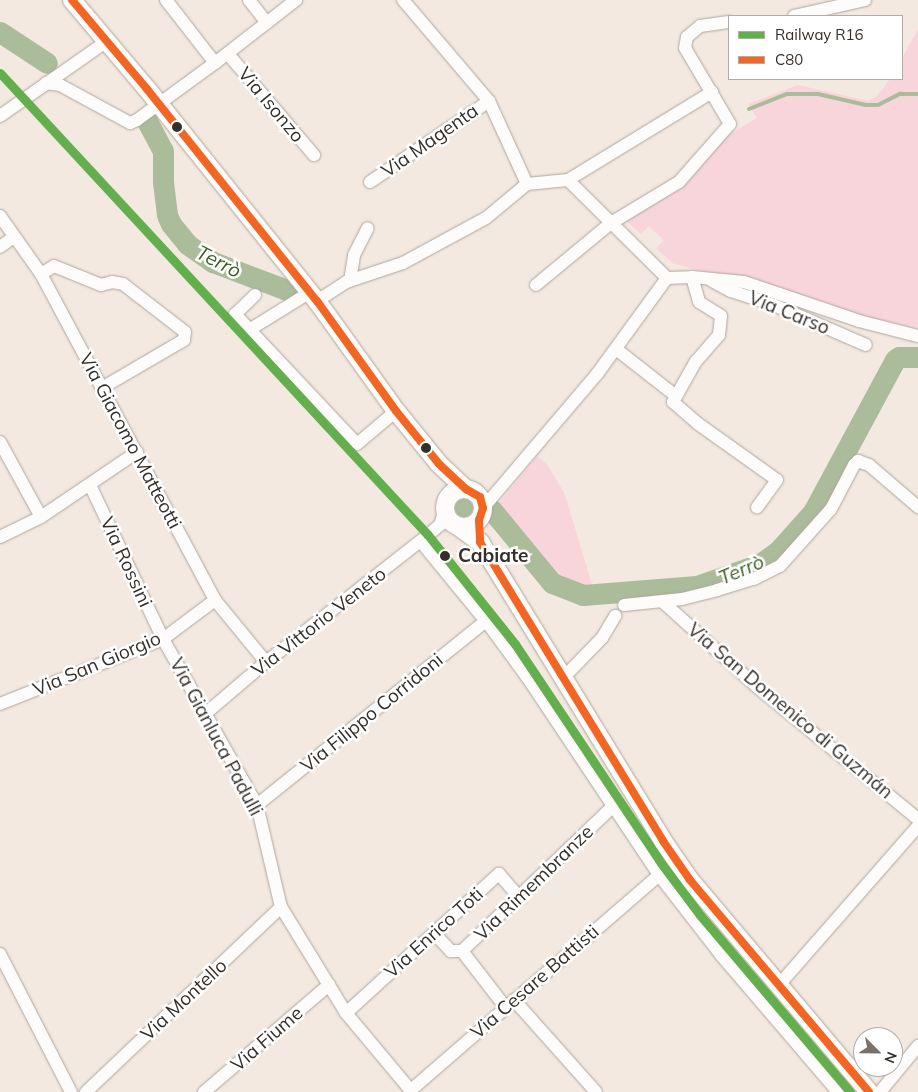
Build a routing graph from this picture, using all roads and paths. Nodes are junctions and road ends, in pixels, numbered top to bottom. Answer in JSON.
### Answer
{"nodes":[{"id":1,"x":72,"y":0,"type":"edge"},
{"id":2,"x":166,"y":0,"type":"edge"},
{"id":3,"x":249,"y":0,"type":"edge"},
{"id":4,"x":296,"y":0,"type":"edge"},
{"id":5,"x":403,"y":0,"type":"edge"},
{"id":6,"x":865,"y":0,"type":"edge"},
{"id":7,"x":798,"y":15,"type":"edge"},
{"id":8,"x":728,"y":22,"type":"edge"},
{"id":9,"x":267,"y":23,"type":"junction"},
{"id":10,"x":107,"y":41,"type":"junction"},
{"id":11,"x":228,"y":54,"type":"junction"},
{"id":12,"x":216,"y":63,"type":"junction"},
{"id":13,"x":46,"y":82,"type":"junction"},
{"id":14,"x":712,"y":92,"type":"junction"},
{"id":15,"x":489,"y":101,"type":"junction"},
{"id":16,"x":159,"y":104,"type":"junction"},
{"id":17,"x":0,"y":116,"type":"edge"},
{"id":18,"x":314,"y":156,"type":"dead end"},
{"id":19,"x":568,"y":180,"type":"junction"},
{"id":20,"x":370,"y":182,"type":"dead end"},
{"id":21,"x":527,"y":184,"type":"junction"},
{"id":22,"x":0,"y":216,"type":"edge"},
{"id":23,"x":611,"y":223,"type":"junction"},
{"id":24,"x":368,"y":228,"type":"dead end"},
{"id":25,"x":14,"y":238,"type":"junction"},
{"id":26,"x":0,"y":247,"type":"edge"},
{"id":27,"x":41,"y":274,"type":"junction"},
{"id":28,"x":692,"y":277,"type":"junction"},
{"id":29,"x":667,"y":278,"type":"junction"},
{"id":30,"x":350,"y":281,"type":"junction"},
{"id":31,"x":712,"y":281,"type":"junction"},
{"id":32,"x":536,"y":285,"type":"dead end"},
{"id":33,"x":255,"y":295,"type":"dead end"},
{"id":34,"x":313,"y":297,"type":"junction"},
{"id":35,"x":249,"y":330,"type":"junction"},
{"id":36,"x":918,"y":336,"type":"edge"},
{"id":37,"x":866,"y":345,"type":"dead end"},
{"id":38,"x":616,"y":349,"type":"junction"},
{"id":39,"x":102,"y":388,"type":"junction"},
{"id":40,"x":676,"y":396,"type":"junction"},
{"id":41,"x":396,"y":411,"type":"junction"},
{"id":42,"x":0,"y":442,"type":"edge"},
{"id":43,"x":137,"y":452,"type":"junction"},
{"id":44,"x":439,"y":464,"type":"junction"},
{"id":45,"x":90,"y":485,"type":"junction"},
{"id":46,"x":466,"y":489,"type":"junction"},
{"id":47,"x":446,"y":504,"type":"junction"},
{"id":48,"x":757,"y":508,"type":"dead end"},
{"id":49,"x":918,"y":508,"type":"edge"},
{"id":50,"x":482,"y":514,"type":"junction"},
{"id":51,"x":41,"y":517,"type":"junction"},
{"id":52,"x":457,"y":526,"type":"junction"},
{"id":53,"x":434,"y":531,"type":"junction"},
{"id":54,"x":0,"y":537,"type":"edge"},
{"id":55,"x":421,"y":542,"type":"junction"},
{"id":56,"x":480,"y":542,"type":"junction"},
{"id":57,"x":215,"y":600,"type":"junction"},
{"id":58,"x":663,"y":602,"type":"junction"},
{"id":59,"x":624,"y":605,"type":"dead end"},
{"id":60,"x":616,"y":616,"type":"dead end"},
{"id":61,"x":486,"y":621,"type":"junction"},
{"id":62,"x":163,"y":639,"type":"junction"},
{"id":63,"x":266,"y":662,"type":"junction"},
{"id":64,"x":563,"y":678,"type":"junction"},
{"id":65,"x":1,"y":701,"type":"edge"},
{"id":66,"x":205,"y":714,"type":"junction"},
{"id":67,"x":257,"y":805,"type":"junction"},
{"id":68,"x":613,"y":806,"type":"junction"},
{"id":69,"x":918,"y":819,"type":"edge"},
{"id":70,"x":918,"y":826,"type":"edge"},
{"id":71,"x":659,"y":875,"type":"junction"},
{"id":72,"x":520,"y":898,"type":"junction"},
{"id":73,"x":281,"y":907,"type":"junction"},
{"id":74,"x":434,"y":933,"type":"junction"},
{"id":75,"x":456,"y":951,"type":"junction"},
{"id":76,"x":0,"y":954,"type":"edge"},
{"id":77,"x":329,"y":985,"type":"junction"},
{"id":78,"x":778,"y":986,"type":"junction"},
{"id":79,"x":510,"y":1004,"type":"junction"},
{"id":80,"x":346,"y":1013,"type":"junction"},
{"id":81,"x":918,"y":1046,"type":"edge"},
{"id":82,"x":92,"y":1090,"type":"edge"},
{"id":83,"x":412,"y":1091,"type":"edge"},
{"id":84,"x":836,"y":1091,"type":"edge"},
{"id":85,"x":71,"y":1092,"type":"edge"},
{"id":86,"x":204,"y":1092,"type":"edge"},
{"id":87,"x":596,"y":1092,"type":"edge"},
{"id":88,"x":869,"y":1092,"type":"edge"},
{"id":89,"x":880,"y":1092,"type":"edge"}],
"edges":[{"from":1,"to":10,"type":"street"},
{"from":2,"to":12,"type":"street"},
{"from":3,"to":9,"type":"street"},
{"from":4,"to":9,"type":"street"},
{"from":5,"to":15,"type":"street","name":"Via Magenta"},
{"from":6,"to":7,"type":"street"},
{"from":8,"to":14,"type":"street"},
{"from":9,"to":11,"type":"street"},
{"from":10,"to":13,"type":"street"},
{"from":10,"to":16,"type":"street"},
{"from":11,"to":12,"type":"street"},
{"from":11,"to":18,"type":"street","name":"Via Isonzo"},
{"from":12,"to":16,"type":"street"},
{"from":13,"to":16,"type":"street"},
{"from":13,"to":17,"type":"street"},
{"from":14,"to":19,"type":"street"},
{"from":14,"to":23,"type":"street"},
{"from":15,"to":20,"type":"street","name":"Via Magenta"},
{"from":15,"to":21,"type":"street","name":"Via Magenta"},
{"from":16,"to":34,"type":"street"},
{"from":19,"to":21,"type":"street"},
{"from":19,"to":23,"type":"street"},
{"from":21,"to":30,"type":"street"},
{"from":22,"to":25,"type":"street","name":"Via Giacomo Matteotti"},
{"from":23,"to":29,"type":"street"},
{"from":23,"to":32,"type":"street"},
{"from":24,"to":30,"type":"street"},
{"from":25,"to":26,"type":"street"},
{"from":25,"to":27,"type":"street","name":"Via Giacomo Matteotti"},
{"from":27,"to":39,"type":"street","name":"Via Giacomo Matteotti"},
{"from":27,"to":39,"type":"street"},
{"from":28,"to":29,"type":"street"},
{"from":28,"to":31,"type":"street"},
{"from":28,"to":40,"type":"street"},
{"from":29,"to":38,"type":"street"},
{"from":30,"to":34,"type":"street"},
{"from":31,"to":36,"type":"street"},
{"from":31,"to":37,"type":"street","name":"Via Carso"},
{"from":33,"to":35,"type":"street"},
{"from":34,"to":35,"type":"street"},
{"from":34,"to":41,"type":"street"},
{"from":35,"to":41,"type":"street"},
{"from":38,"to":40,"type":"street"},
{"from":38,"to":50,"type":"street"},
{"from":39,"to":43,"type":"street","name":"Via Giacomo Matteotti"},
{"from":40,"to":48,"type":"street"},
{"from":41,"to":44,"type":"street"},
{"from":42,"to":51,"type":"street"},
{"from":43,"to":45,"type":"street"},
{"from":43,"to":57,"type":"street","name":"Via Giacomo Matteotti"},
{"from":44,"to":46,"type":"street"},
{"from":44,"to":47,"type":"street"},
{"from":45,"to":51,"type":"street"},
{"from":45,"to":62,"type":"street","name":"Via Rossini"},
{"from":46,"to":47,"type":"street"},
{"from":46,"to":50,"type":"street"},
{"from":47,"to":52,"type":"street"},
{"from":47,"to":53,"type":"street","name":"Via Vittorio Veneto"},
{"from":49,"to":58,"type":"street"},
{"from":50,"to":52,"type":"street"},
{"from":50,"to":56,"type":"street"},
{"from":51,"to":54,"type":"street"},
{"from":52,"to":53,"type":"street","name":"Via Vittorio Veneto"},
{"from":52,"to":56,"type":"street"},
{"from":53,"to":55,"type":"street","name":"Via Vittorio Veneto"},
{"from":55,"to":61,"type":"street"},
{"from":55,"to":63,"type":"street","name":"Via Vittorio Veneto"},
{"from":56,"to":64,"type":"street"},
{"from":57,"to":62,"type":"street","name":"Via San Giorgio"},
{"from":57,"to":63,"type":"street","name":"Via Giacomo Matteotti"},
{"from":58,"to":59,"type":"street"},
{"from":58,"to":69,"type":"street","name":"Via San Domenico di Guzmán"},
{"from":60,"to":64,"type":"street"},
{"from":61,"to":67,"type":"street","name":"Via Filippo Corridoni"},
{"from":61,"to":68,"type":"street"},
{"from":62,"to":65,"type":"street","name":"Via San Giorgio"},
{"from":62,"to":66,"type":"street","name":"Via Gianluca Padulli"},
{"from":63,"to":66,"type":"street","name":"Via Vittorio Veneto"},
{"from":64,"to":78,"type":"street"},
{"from":66,"to":67,"type":"street","name":"Via Gianluca Padulli"},
{"from":67,"to":73,"type":"street","name":"Via Gianluca Padulli"},
{"from":68,"to":71,"type":"street"},
{"from":68,"to":72,"type":"street","name":"Via Rimembranze"},
{"from":70,"to":78,"type":"street"},
{"from":71,"to":79,"type":"street","name":"Via Cesare Battisti"},
{"from":71,"to":84,"type":"street"},
{"from":72,"to":74,"type":"street","name":"Via Enrico Toti"},
{"from":72,"to":75,"type":"street","name":"Via Rimembranze"},
{"from":73,"to":77,"type":"street","name":"Via Gianluca Padulli"},
{"from":73,"to":82,"type":"street","name":"Via Montello"},
{"from":74,"to":75,"type":"street"},
{"from":74,"to":80,"type":"street","name":"Via Enrico Toti"},
{"from":75,"to":79,"type":"street"},
{"from":76,"to":85,"type":"street"},
{"from":77,"to":80,"type":"street","name":"Via Gianluca Padulli"},
{"from":77,"to":86,"type":"street","name":"Via Fiume"},
{"from":78,"to":88,"type":"street"},
{"from":79,"to":83,"type":"street","name":"Via Cesare Battisti"},
{"from":79,"to":87,"type":"street"},
{"from":80,"to":83,"type":"street","name":"Via Gianluca Padulli"},
{"from":81,"to":89,"type":"street"}]}
